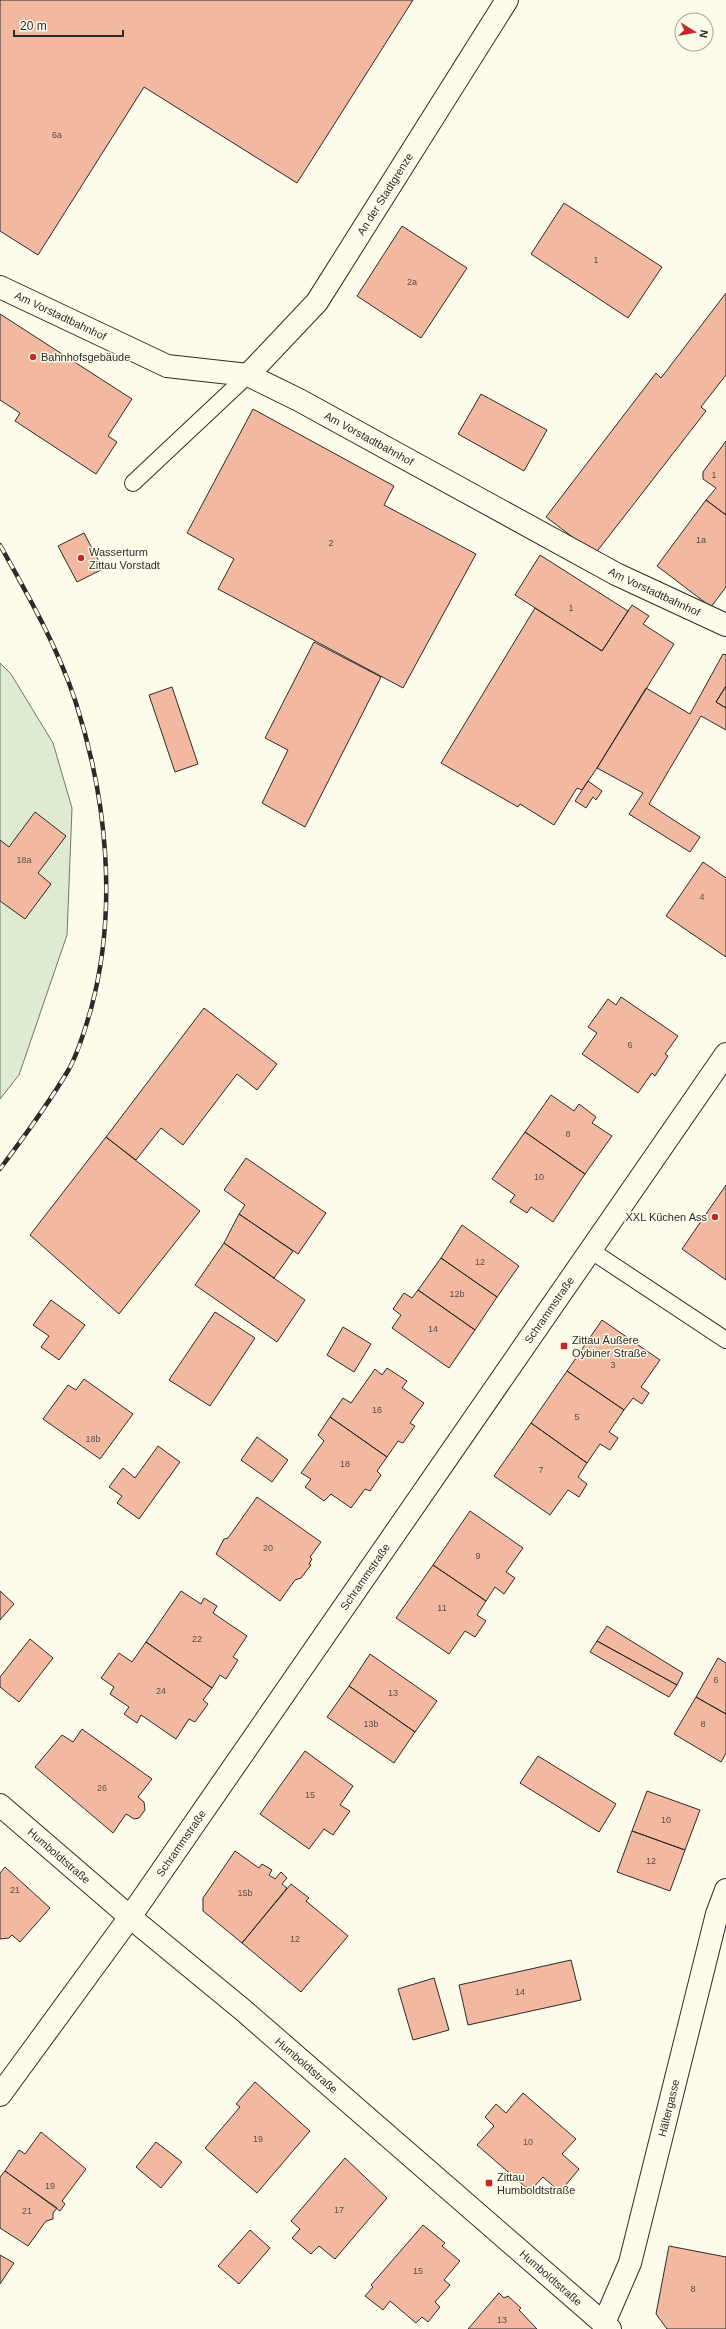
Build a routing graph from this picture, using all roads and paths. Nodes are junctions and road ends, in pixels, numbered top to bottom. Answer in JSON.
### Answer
{"nodes":[{"id":1,"x":507,"y":0,"type":"edge"},
{"id":2,"x":0,"y":287,"type":"edge"},
{"id":3,"x":248,"y":375,"type":"junction"},
{"id":4,"x":133,"y":483,"type":"dead end"},
{"id":5,"x":726,"y":626,"type":"edge"},
{"id":6,"x":726,"y":1054,"type":"edge"},
{"id":7,"x":590,"y":1250,"type":"junction"},
{"id":8,"x":726,"y":1340,"type":"edge"},
{"id":9,"x":0,"y":1805,"type":"edge"},
{"id":10,"x":726,"y":1890,"type":"edge"},
{"id":11,"x":130,"y":1917,"type":"junction"},
{"id":12,"x":0,"y":2095,"type":"edge"},
{"id":13,"x":607,"y":2326,"type":"edge"}],
"edges":[{"from":1,"to":3,"type":"main road","name":"An der Stadtgrenze"},
{"from":2,"to":3,"type":"main road","name":"Am Vorstadtbahnhof"},
{"from":3,"to":4,"type":"lane"},
{"from":3,"to":5,"type":"main road","name":"Am Vorstadtbahnhof"},
{"from":6,"to":7,"type":"main road","name":"Schrammstraße"},
{"from":7,"to":8,"type":"lane"},
{"from":7,"to":11,"type":"main road","name":"Schrammstraße"},
{"from":9,"to":11,"type":"main road","name":"Humboldtstraße"},
{"from":10,"to":13,"type":"main road","name":"Hältergasse"},
{"from":11,"to":12,"type":"main road","name":"Schrammstraße"},
{"from":11,"to":13,"type":"main road","name":"Humboldtstraße"}]}
